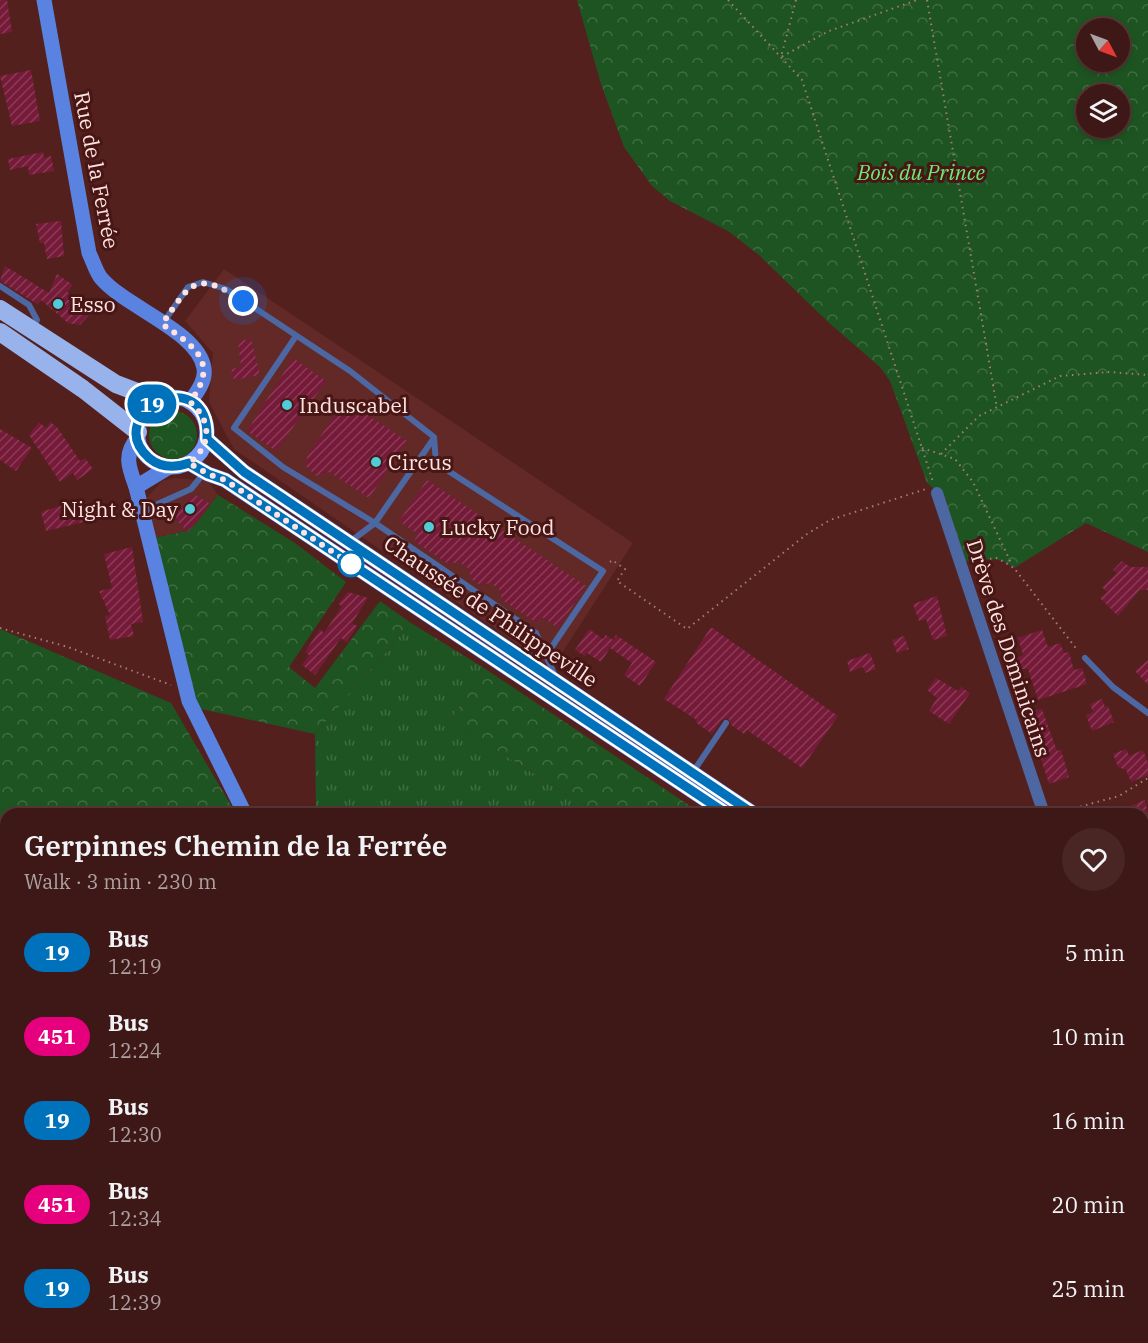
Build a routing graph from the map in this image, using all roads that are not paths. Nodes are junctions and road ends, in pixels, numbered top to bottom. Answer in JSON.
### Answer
{"nodes":[{"id":1,"x":44,"y":0,"type":"edge"},
{"id":2,"x":0,"y":286,"type":"edge"},
{"id":3,"x":0,"y":309,"type":"edge"},
{"id":4,"x":162,"y":324,"type":"junction"},
{"id":5,"x":33,"y":331,"type":"junction"},
{"id":6,"x":0,"y":332,"type":"edge"},
{"id":7,"x":296,"y":336,"type":"junction"},
{"id":8,"x":158,"y":400,"type":"junction"},
{"id":9,"x":190,"y":402,"type":"junction"},
{"id":10,"x":138,"y":435,"type":"junction"},
{"id":11,"x":435,"y":437,"type":"junction"},
{"id":12,"x":207,"y":439,"type":"junction"},
{"id":13,"x":189,"y":463,"type":"junction"},
{"id":14,"x":169,"y":467,"type":"junction"},
{"id":15,"x":204,"y":472,"type":"junction"},
{"id":16,"x":136,"y":488,"type":"junction"},
{"id":17,"x":937,"y":493,"type":"dead end"},
{"id":18,"x":142,"y":511,"type":"junction"},
{"id":19,"x":375,"y":523,"type":"junction"},
{"id":20,"x":349,"y":543,"type":"junction"},
{"id":21,"x":547,"y":654,"type":"junction"},
{"id":22,"x":1084,"y":658,"type":"road end"},
{"id":23,"x":557,"y":682,"type":"junction"},
{"id":24,"x":1148,"y":713,"type":"edge"},
{"id":25,"x":726,"y":723,"type":"dead end"},
{"id":26,"x":693,"y":772,"type":"junction"},
{"id":27,"x":242,"y":808,"type":"edge"},
{"id":28,"x":718,"y":808,"type":"edge"},
{"id":29,"x":745,"y":808,"type":"edge"},
{"id":30,"x":1042,"y":808,"type":"edge"}],
"edges":[{"from":1,"to":4,"type":"street","name":"Rue de la Ferrée"},
{"from":2,"to":5,"type":"lane"},
{"from":3,"to":5,"type":"highway"},
{"from":4,"to":7,"type":"lane"},
{"from":4,"to":9,"type":"street","name":"Rue de la Ferrée"},
{"from":5,"to":8,"type":"highway"},
{"from":6,"to":10,"type":"highway"},
{"from":7,"to":11,"type":"lane"},
{"from":7,"to":19,"type":"lane"},
{"from":8,"to":9,"type":"main road"},
{"from":8,"to":10,"type":"main road"},
{"from":9,"to":12,"type":"main road"},
{"from":10,"to":14,"type":"main road"},
{"from":10,"to":16,"type":"street"},
{"from":11,"to":19,"type":"lane"},
{"from":11,"to":21,"type":"lane"},
{"from":12,"to":13,"type":"main road"},
{"from":12,"to":20,"type":"main road","name":"Chaussée de Philippeville"},
{"from":13,"to":14,"type":"main road"},
{"from":13,"to":15,"type":"main road","name":"Chaussée de Philippeville"},
{"from":14,"to":16,"type":"street"},
{"from":15,"to":18,"type":"lane"},
{"from":15,"to":28,"type":"main road","name":"Chaussée de Philippeville"},
{"from":16,"to":18,"type":"street"},
{"from":17,"to":30,"type":"street","name":"Drève des Dominicains"},
{"from":18,"to":27,"type":"street"},
{"from":19,"to":20,"type":"lane"},
{"from":19,"to":21,"type":"lane"},
{"from":20,"to":23,"type":"main road","name":"Chaussée de Philippeville"},
{"from":21,"to":23,"type":"lane"},
{"from":22,"to":24,"type":"lane"},
{"from":23,"to":26,"type":"main road","name":"Chaussée de Philippeville"},
{"from":25,"to":26,"type":"lane"},
{"from":26,"to":29,"type":"main road","name":"Chaussée de Philippeville"}]}
